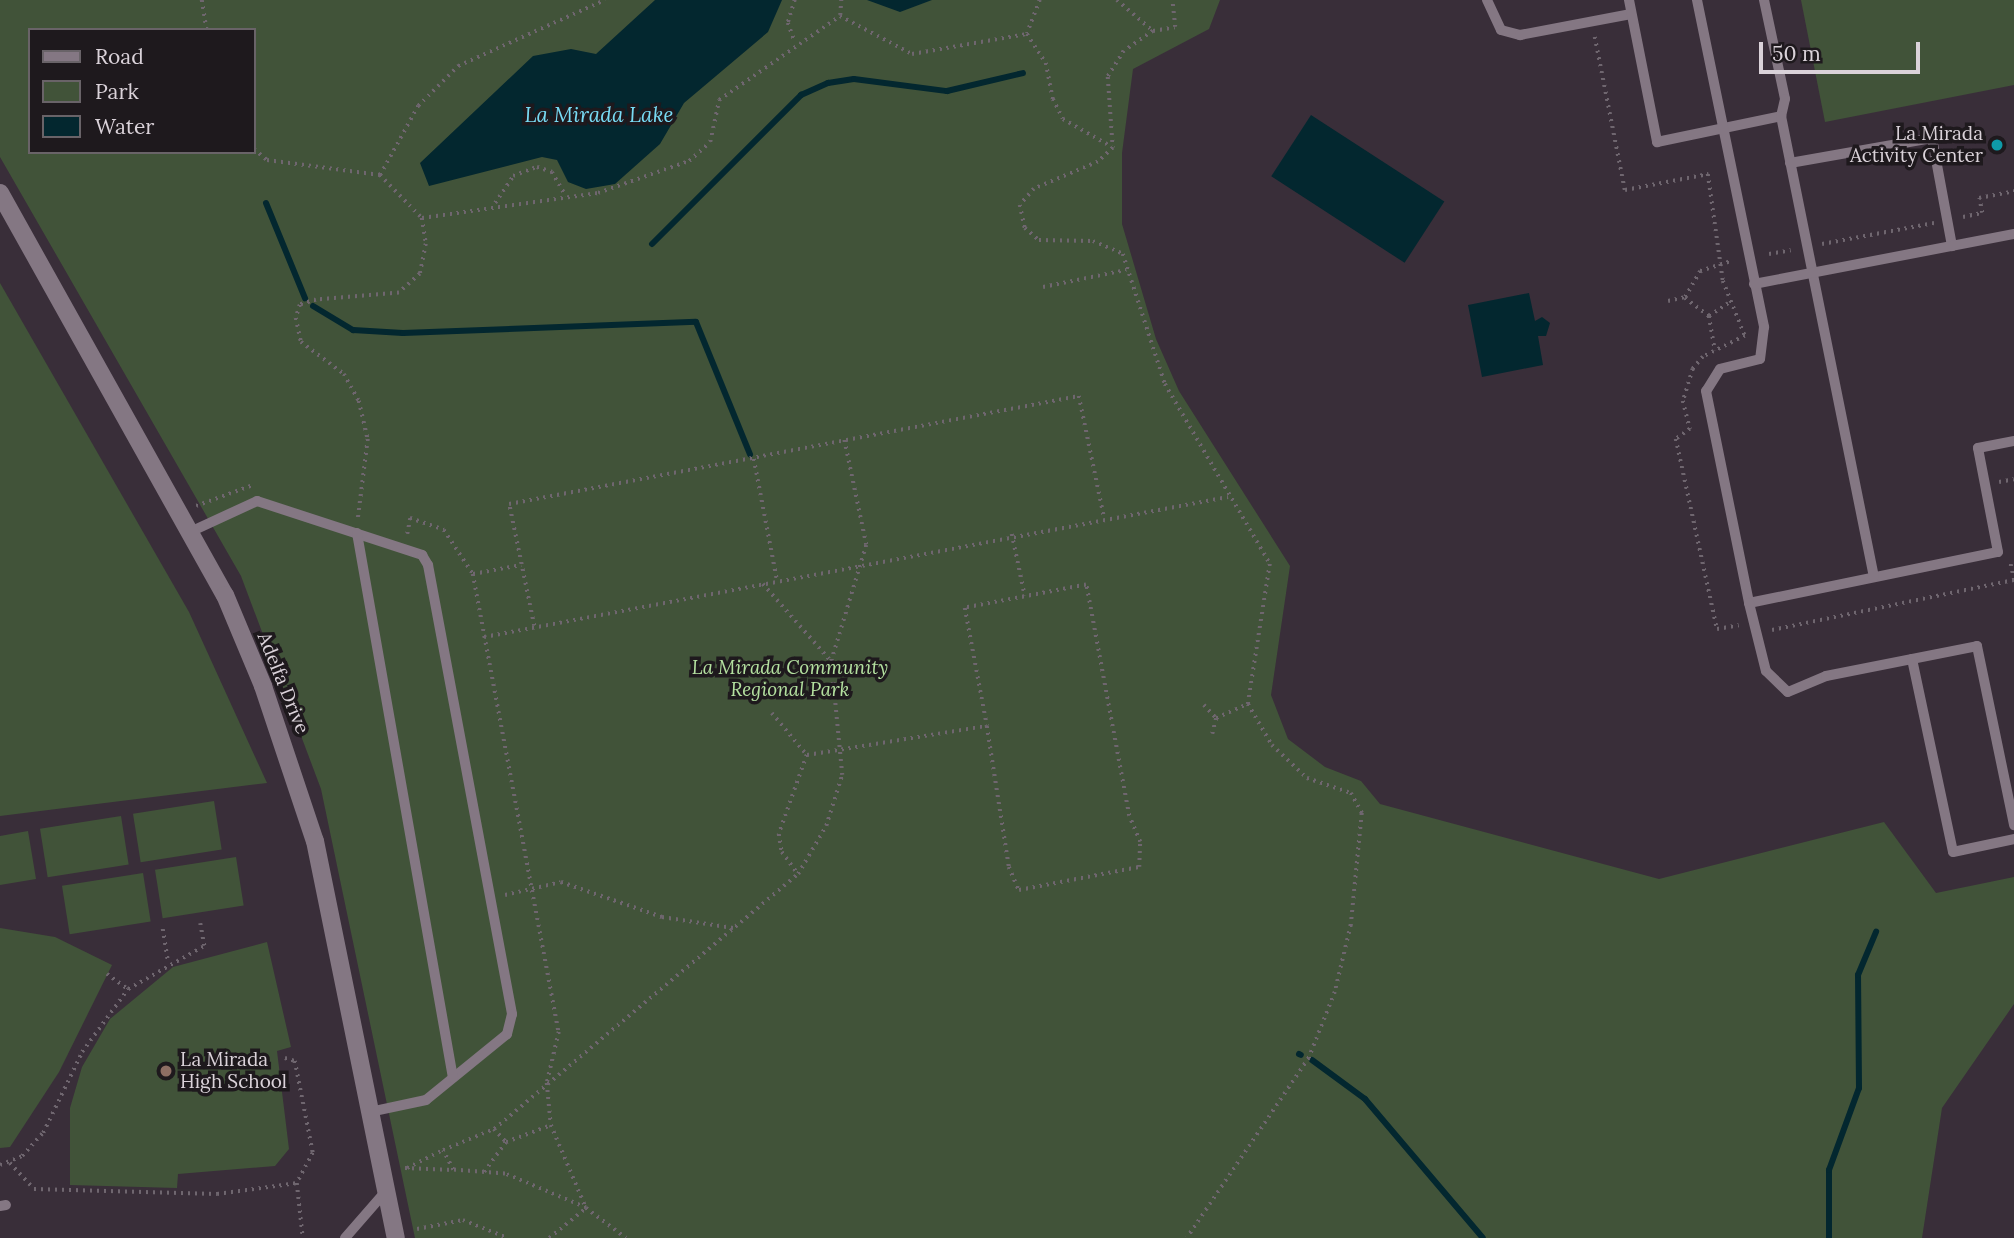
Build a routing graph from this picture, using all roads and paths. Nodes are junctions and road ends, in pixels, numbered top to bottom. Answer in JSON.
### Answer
{"nodes":[{"id":1,"x":202,"y":0,"type":"edge"},
{"id":2,"x":605,"y":0,"type":"edge"},
{"id":3,"x":795,"y":0,"type":"edge"},
{"id":4,"x":841,"y":0,"type":"edge"},
{"id":5,"x":1040,"y":0,"type":"edge"},
{"id":6,"x":1117,"y":0,"type":"edge"},
{"id":7,"x":1172,"y":0,"type":"edge"},
{"id":8,"x":1487,"y":0,"type":"edge"},
{"id":9,"x":1629,"y":0,"type":"edge"},
{"id":10,"x":1697,"y":0,"type":"edge"},
{"id":11,"x":1764,"y":0,"type":"edge"},
{"id":12,"x":1632,"y":13,"type":"junction"},
{"id":13,"x":840,"y":16,"type":"junction"},
{"id":14,"x":207,"y":28,"type":"edge"},
{"id":15,"x":1153,"y":31,"type":"junction"},
{"id":16,"x":1027,"y":34,"type":"junction"},
{"id":17,"x":1595,"y":35,"type":"dead end"},
{"id":18,"x":795,"y":42,"type":"junction"},
{"id":19,"x":1780,"y":116,"type":"junction"},
{"id":20,"x":1723,"y":128,"type":"junction"},
{"id":21,"x":1113,"y":148,"type":"junction"},
{"id":22,"x":256,"y":151,"type":"edge"},
{"id":23,"x":1790,"y":163,"type":"junction"},
{"id":24,"x":380,"y":175,"type":"junction"},
{"id":25,"x":2014,"y":191,"type":"edge"},
{"id":26,"x":0,"y":192,"type":"edge"},
{"id":27,"x":566,"y":196,"type":"junction"},
{"id":28,"x":495,"y":204,"type":"junction"},
{"id":29,"x":1962,"y":217,"type":"dead end"},
{"id":30,"x":422,"y":218,"type":"junction"},
{"id":31,"x":1934,"y":223,"type":"dead end"},
{"id":32,"x":2014,"y":234,"type":"edge"},
{"id":33,"x":1822,"y":244,"type":"dead end"},
{"id":34,"x":1952,"y":246,"type":"junction"},
{"id":35,"x":1791,"y":250,"type":"dead end"},
{"id":36,"x":1769,"y":254,"type":"dead end"},
{"id":37,"x":1731,"y":261,"type":"dead end"},
{"id":38,"x":1722,"y":263,"type":"junction"},
{"id":39,"x":1127,"y":270,"type":"junction"},
{"id":40,"x":1813,"y":272,"type":"junction"},
{"id":41,"x":1754,"y":284,"type":"junction"},
{"id":42,"x":1043,"y":287,"type":"dead end"},
{"id":43,"x":1685,"y":298,"type":"junction"},
{"id":44,"x":1668,"y":301,"type":"dead end"},
{"id":45,"x":1728,"y":303,"type":"junction"},
{"id":46,"x":1709,"y":316,"type":"junction"},
{"id":47,"x":1715,"y":350,"type":"junction"},
{"id":48,"x":844,"y":440,"type":"junction"},
{"id":49,"x":2014,"y":441,"type":"edge"},
{"id":50,"x":754,"y":459,"type":"junction"},
{"id":51,"x":266,"y":489,"type":"dead end"},
{"id":52,"x":1228,"y":497,"type":"junction"},
{"id":53,"x":180,"y":513,"type":"junction"},
{"id":54,"x":345,"y":514,"type":"dead end"},
{"id":55,"x":1104,"y":517,"type":"junction"},
{"id":56,"x":358,"y":519,"type":"junction"},
{"id":57,"x":370,"y":523,"type":"dead end"},
{"id":58,"x":190,"y":532,"type":"junction"},
{"id":59,"x":357,"y":533,"type":"junction"},
{"id":60,"x":394,"y":533,"type":"dead end"},
{"id":61,"x":1012,"y":534,"type":"junction"},
{"id":62,"x":862,"y":561,"type":"junction"},
{"id":63,"x":521,"y":565,"type":"junction"},
{"id":64,"x":473,"y":574,"type":"junction"},
{"id":65,"x":1874,"y":577,"type":"junction"},
{"id":66,"x":777,"y":580,"type":"junction"},
{"id":67,"x":763,"y":583,"type":"junction"},
{"id":68,"x":1025,"y":596,"type":"junction"},
{"id":69,"x":1749,"y":603,"type":"junction"},
{"id":70,"x":534,"y":626,"type":"junction"},
{"id":71,"x":1741,"y":632,"type":"dead end"},
{"id":72,"x":484,"y":636,"type":"junction"},
{"id":73,"x":1912,"y":659,"type":"junction"},
{"id":74,"x":831,"y":661,"type":"junction"},
{"id":75,"x":1248,"y":704,"type":"junction"},
{"id":76,"x":1204,"y":705,"type":"dead end"},
{"id":77,"x":772,"y":713,"type":"dead end"},
{"id":78,"x":1216,"y":718,"type":"junction"},
{"id":79,"x":987,"y":726,"type":"junction"},
{"id":80,"x":1212,"y":734,"type":"dead end"},
{"id":81,"x":841,"y":754,"type":"junction"},
{"id":82,"x":807,"y":755,"type":"junction"},
{"id":83,"x":2012,"y":800,"type":"edge"},
{"id":84,"x":2014,"y":825,"type":"edge"},
{"id":85,"x":2014,"y":839,"type":"edge"},
{"id":86,"x":799,"y":874,"type":"junction"},
{"id":87,"x":533,"y":889,"type":"junction"},
{"id":88,"x":494,"y":897,"type":"junction"},
{"id":89,"x":201,"y":923,"type":"dead end"},
{"id":90,"x":733,"y":928,"type":"junction"},
{"id":91,"x":163,"y":929,"type":"dead end"},
{"id":92,"x":168,"y":961,"type":"junction"},
{"id":93,"x":107,"y":974,"type":"dead end"},
{"id":94,"x":128,"y":989,"type":"junction"},
{"id":95,"x":285,"y":1058,"type":"dead end"},
{"id":96,"x":453,"y":1078,"type":"junction"},
{"id":97,"x":547,"y":1083,"type":"junction"},
{"id":98,"x":370,"y":1112,"type":"junction"},
{"id":99,"x":551,"y":1125,"type":"junction"},
{"id":100,"x":494,"y":1129,"type":"junction"},
{"id":101,"x":506,"y":1142,"type":"junction"},
{"id":102,"x":443,"y":1150,"type":"junction"},
{"id":103,"x":10,"y":1163,"type":"junction"},
{"id":104,"x":0,"y":1165,"type":"edge"},
{"id":105,"x":453,"y":1170,"type":"junction"},
{"id":106,"x":483,"y":1172,"type":"junction"},
{"id":107,"x":297,"y":1182,"type":"junction"},
{"id":108,"x":386,"y":1190,"type":"junction"},
{"id":109,"x":586,"y":1208,"type":"junction"},
{"id":110,"x":417,"y":1229,"type":"dead end"},
{"id":111,"x":303,"y":1238,"type":"edge"},
{"id":112,"x":345,"y":1238,"type":"edge"},
{"id":113,"x":396,"y":1238,"type":"edge"},
{"id":114,"x":508,"y":1238,"type":"edge"},
{"id":115,"x":549,"y":1238,"type":"edge"},
{"id":116,"x":626,"y":1238,"type":"edge"},
{"id":117,"x":1187,"y":1238,"type":"edge"}],
"edges":[{"from":1,"to":14,"type":"path"},
{"from":2,"to":24,"type":"path"},
{"from":3,"to":18,"type":"path"},
{"from":4,"to":13,"type":"path"},
{"from":5,"to":16,"type":"path"},
{"from":6,"to":15,"type":"path"},
{"from":7,"to":15,"type":"path"},
{"from":8,"to":12,"type":"lane"},
{"from":9,"to":12,"type":"lane"},
{"from":10,"to":20,"type":"lane"},
{"from":11,"to":19,"type":"lane"},
{"from":12,"to":20,"type":"lane"},
{"from":13,"to":16,"type":"path"},
{"from":13,"to":18,"type":"path"},
{"from":15,"to":21,"type":"path"},
{"from":16,"to":21,"type":"path"},
{"from":17,"to":38,"type":"path"},
{"from":18,"to":27,"type":"path"},
{"from":19,"to":20,"type":"lane"},
{"from":19,"to":23,"type":"lane"},
{"from":20,"to":41,"type":"lane"},
{"from":21,"to":39,"type":"path"},
{"from":22,"to":24,"type":"path"},
{"from":23,"to":34,"type":"lane"},
{"from":23,"to":40,"type":"lane"},
{"from":24,"to":30,"type":"path"},
{"from":25,"to":29,"type":"path"},
{"from":26,"to":53,"type":"street","name":"Adelfa Drive"},
{"from":27,"to":28,"type":"path"},
{"from":27,"to":28,"type":"path"},
{"from":28,"to":30,"type":"path"},
{"from":30,"to":56,"type":"path"},
{"from":31,"to":33,"type":"path"},
{"from":32,"to":34,"type":"lane"},
{"from":34,"to":40,"type":"lane"},
{"from":35,"to":36,"type":"path"},
{"from":37,"to":38,"type":"path"},
{"from":38,"to":43,"type":"path"},
{"from":38,"to":45,"type":"path"},
{"from":39,"to":42,"type":"path"},
{"from":39,"to":52,"type":"path"},
{"from":40,"to":41,"type":"lane"},
{"from":40,"to":65,"type":"lane"},
{"from":41,"to":69,"type":"lane"},
{"from":43,"to":44,"type":"path"},
{"from":43,"to":46,"type":"path"},
{"from":45,"to":46,"type":"path"},
{"from":45,"to":47,"type":"path"},
{"from":46,"to":47,"type":"path"},
{"from":47,"to":71,"type":"path"},
{"from":48,"to":50,"type":"path"},
{"from":48,"to":55,"type":"path"},
{"from":48,"to":62,"type":"path"},
{"from":49,"to":65,"type":"lane"},
{"from":50,"to":63,"type":"path"},
{"from":50,"to":66,"type":"path"},
{"from":51,"to":53,"type":"path"},
{"from":52,"to":55,"type":"path"},
{"from":52,"to":75,"type":"path"},
{"from":53,"to":58,"type":"street","name":"Adelfa Drive"},
{"from":54,"to":56,"type":"path"},
{"from":55,"to":61,"type":"path"},
{"from":56,"to":57,"type":"path"},
{"from":58,"to":59,"type":"lane"},
{"from":58,"to":98,"type":"street","name":"Adelfa Drive"},
{"from":59,"to":88,"type":"lane"},
{"from":59,"to":96,"type":"lane"},
{"from":60,"to":64,"type":"path"},
{"from":61,"to":62,"type":"path"},
{"from":61,"to":68,"type":"path"},
{"from":62,"to":66,"type":"path"},
{"from":62,"to":74,"type":"path"},
{"from":63,"to":64,"type":"path"},
{"from":63,"to":70,"type":"path"},
{"from":64,"to":72,"type":"path"},
{"from":65,"to":69,"type":"lane"},
{"from":66,"to":67,"type":"path"},
{"from":67,"to":70,"type":"path"},
{"from":67,"to":74,"type":"path"},
{"from":68,"to":79,"type":"path"},
{"from":68,"to":79,"type":"path"},
{"from":69,"to":73,"type":"lane"},
{"from":70,"to":72,"type":"path"},
{"from":72,"to":87,"type":"path"},
{"from":73,"to":83,"type":"lane"},
{"from":73,"to":85,"type":"lane"},
{"from":74,"to":81,"type":"path"},
{"from":75,"to":78,"type":"path"},
{"from":75,"to":117,"type":"path"},
{"from":76,"to":78,"type":"path"},
{"from":77,"to":82,"type":"path"},
{"from":78,"to":80,"type":"path"},
{"from":79,"to":81,"type":"path"},
{"from":81,"to":82,"type":"path"},
{"from":81,"to":86,"type":"path"},
{"from":82,"to":86,"type":"path"},
{"from":83,"to":84,"type":"lane"},
{"from":86,"to":90,"type":"path"},
{"from":87,"to":88,"type":"path"},
{"from":87,"to":90,"type":"path"},
{"from":87,"to":97,"type":"path"},
{"from":88,"to":96,"type":"lane"},
{"from":89,"to":92,"type":"path"},
{"from":90,"to":97,"type":"path"},
{"from":91,"to":92,"type":"path"},
{"from":92,"to":94,"type":"path"},
{"from":93,"to":94,"type":"path"},
{"from":94,"to":103,"type":"path"},
{"from":95,"to":107,"type":"path"},
{"from":96,"to":98,"type":"lane"},
{"from":97,"to":99,"type":"path"},
{"from":97,"to":100,"type":"path"},
{"from":98,"to":108,"type":"street","name":"Adelfa Drive"},
{"from":99,"to":101,"type":"path"},
{"from":99,"to":109,"type":"path"},
{"from":100,"to":101,"type":"path"},
{"from":100,"to":102,"type":"path"},
{"from":101,"to":106,"type":"path"},
{"from":102,"to":105,"type":"path"},
{"from":102,"to":105,"type":"path"},
{"from":103,"to":104,"type":"path"},
{"from":103,"to":107,"type":"path"},
{"from":105,"to":106,"type":"path"},
{"from":106,"to":109,"type":"path"},
{"from":107,"to":111,"type":"path"},
{"from":108,"to":112,"type":"lane"},
{"from":108,"to":113,"type":"street","name":"Adelfa Drive"},
{"from":109,"to":115,"type":"path"},
{"from":109,"to":116,"type":"path"},
{"from":110,"to":114,"type":"path"}]}
